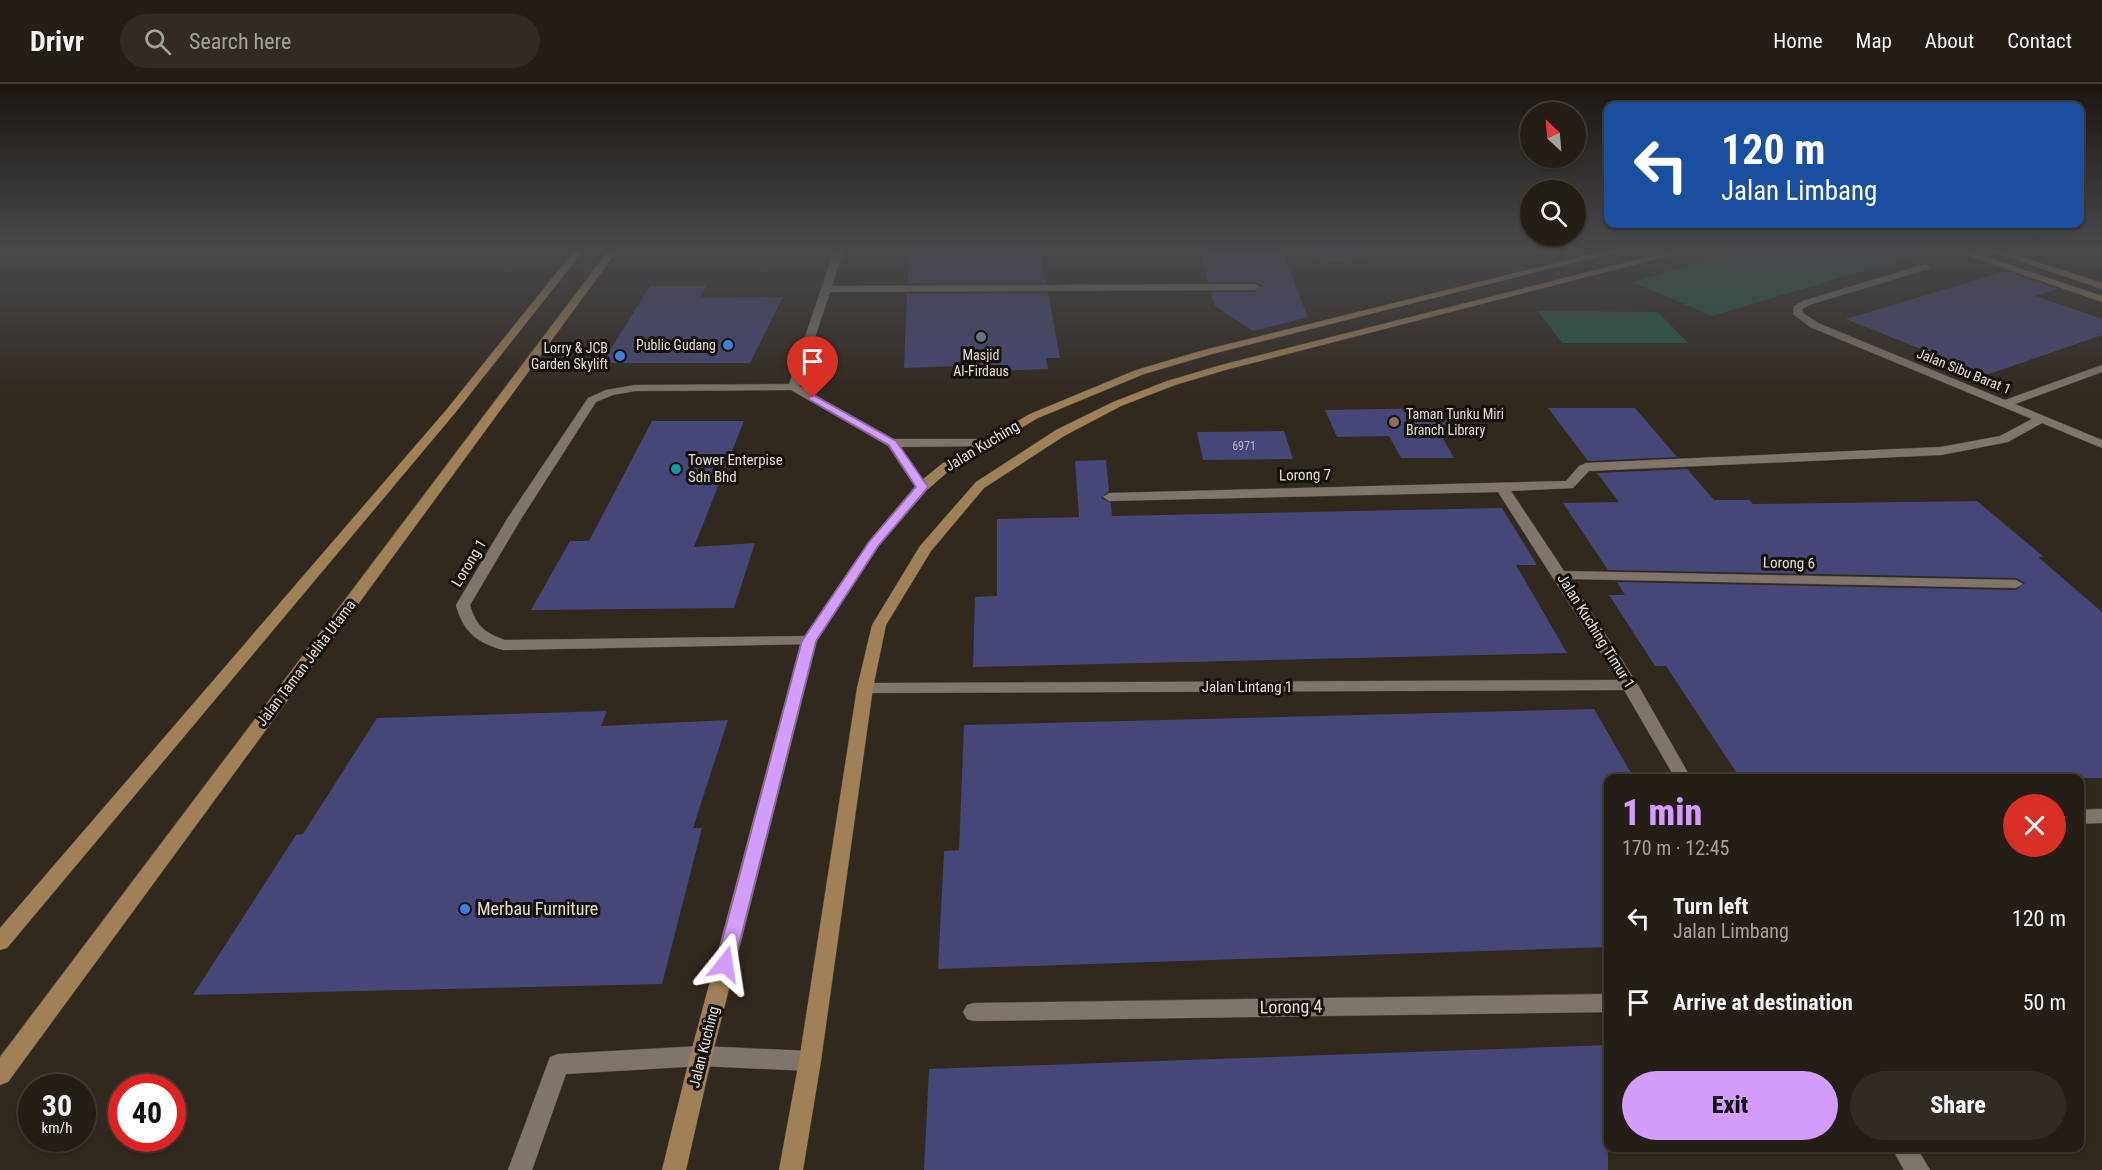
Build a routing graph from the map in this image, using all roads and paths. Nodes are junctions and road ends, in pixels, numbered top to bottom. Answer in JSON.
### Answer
{"nodes":[{"id":1,"x":538,"y":302,"type":"edge"},
{"id":2,"x":575,"y":302,"type":"edge"},
{"id":3,"x":823,"y":302,"type":"edge"},
{"id":4,"x":1409,"y":302,"type":"edge"},
{"id":5,"x":1481,"y":302,"type":"edge"},
{"id":6,"x":1810,"y":302,"type":"edge"},
{"id":7,"x":2102,"y":368,"type":"edge"},
{"id":8,"x":793,"y":387,"type":"junction"},
{"id":9,"x":2004,"y":404,"type":"junction"},
{"id":10,"x":2041,"y":419,"type":"junction"},
{"id":11,"x":892,"y":443,"type":"junction"},
{"id":12,"x":985,"y":443,"type":"junction"},
{"id":13,"x":2102,"y":444,"type":"edge"},
{"id":14,"x":922,"y":487,"type":"junction"},
{"id":15,"x":1502,"y":488,"type":"junction"},
{"id":16,"x":1109,"y":497,"type":"dead end"},
{"id":17,"x":1561,"y":575,"type":"junction"},
{"id":18,"x":2016,"y":584,"type":"dead end"},
{"id":19,"x":809,"y":641,"type":"junction"},
{"id":20,"x":1630,"y":685,"type":"junction"},
{"id":21,"x":865,"y":688,"type":"junction"},
{"id":22,"x":1681,"y":774,"type":"edge"},
{"id":23,"x":2102,"y":816,"type":"edge"},
{"id":24,"x":2084,"y":817,"type":"edge"},
{"id":25,"x":0,"y":942,"type":"edge"},
{"id":26,"x":1604,"y":1003,"type":"edge"},
{"id":27,"x":974,"y":1012,"type":"dead end"},
{"id":28,"x":701,"y":1056,"type":"junction"},
{"id":29,"x":810,"y":1061,"type":"junction"},
{"id":30,"x":0,"y":1075,"type":"edge"},
{"id":31,"x":1907,"y":1152,"type":"edge"},
{"id":32,"x":520,"y":1170,"type":"edge"},
{"id":33,"x":674,"y":1170,"type":"edge"},
{"id":34,"x":791,"y":1170,"type":"edge"},
{"id":35,"x":1918,"y":1170,"type":"edge"}],
"edges":[{"from":1,"to":25,"type":"street"},
{"from":2,"to":30,"type":"street","name":"Jalan Taman Jelita Utama"},
{"from":3,"to":8,"type":"street"},
{"from":4,"to":12,"type":"street","name":"Jalan Kuching"},
{"from":5,"to":21,"type":"street","name":"Jalan Kuching"},
{"from":6,"to":9,"type":"street","name":"Jalan Sibu Barat 1"},
{"from":7,"to":9,"type":"street"},
{"from":8,"to":11,"type":"street"},
{"from":8,"to":19,"type":"street","name":"Lorong 1"},
{"from":9,"to":10,"type":"street","name":"Jalan Sibu Barat 1"},
{"from":10,"to":13,"type":"street","name":"Jalan Sibu Barat 1"},
{"from":10,"to":15,"type":"street","name":"Lorong 7"},
{"from":11,"to":12,"type":"street"},
{"from":11,"to":14,"type":"street"},
{"from":12,"to":14,"type":"street","name":"Jalan Kuching"},
{"from":14,"to":19,"type":"street","name":"Jalan Kuching"},
{"from":15,"to":16,"type":"street","name":"Lorong 7"},
{"from":15,"to":17,"type":"street","name":"Jalan Kuching Timur 1"},
{"from":17,"to":18,"type":"street","name":"Lorong 6"},
{"from":17,"to":20,"type":"street","name":"Jalan Kuching Timur 1"},
{"from":19,"to":28,"type":"street","name":"Jalan Kuching"},
{"from":20,"to":21,"type":"street","name":"Jalan Lintang 1"},
{"from":20,"to":22,"type":"street","name":"Jalan Kuching Timur 1"},
{"from":21,"to":29,"type":"street","name":"Jalan Kuching"},
{"from":23,"to":24,"type":"street"},
{"from":26,"to":27,"type":"street","name":"Lorong 4"},
{"from":28,"to":29,"type":"street"},
{"from":28,"to":32,"type":"street"},
{"from":28,"to":33,"type":"street","name":"Jalan Kuching"},
{"from":29,"to":34,"type":"street","name":"Jalan Kuching"},
{"from":31,"to":35,"type":"street"}]}
